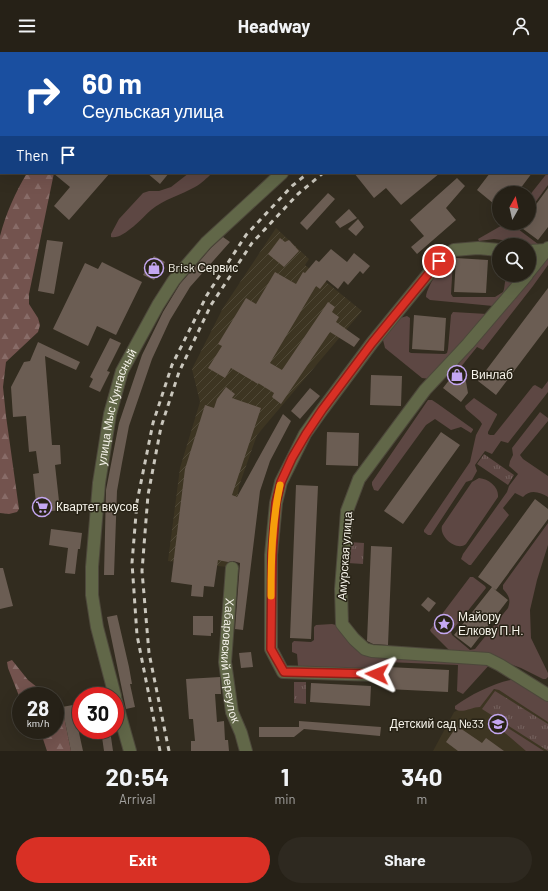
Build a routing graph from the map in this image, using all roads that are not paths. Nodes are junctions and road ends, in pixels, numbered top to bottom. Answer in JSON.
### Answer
{"nodes":[{"id":1,"x":281,"y":174,"type":"edge"},
{"id":2,"x":492,"y":249,"type":"edge"},
{"id":3,"x":547,"y":249,"type":"edge"},
{"id":4,"x":536,"y":250,"type":"edge"},
{"id":5,"x":536,"y":263,"type":"edge"},
{"id":6,"x":521,"y":282,"type":"edge"},
{"id":7,"x":232,"y":568,"type":"dead end"},
{"id":8,"x":377,"y":674,"type":"dead end"},
{"id":9,"x":112,"y":687,"type":"edge"},
{"id":10,"x":548,"y":695,"type":"edge"},
{"id":11,"x":124,"y":729,"type":"edge"},
{"id":12,"x":130,"y":751,"type":"edge"},
{"id":13,"x":246,"y":751,"type":"edge"}],
"edges":[{"from":1,"to":9,"type":"street","name":"улица Мыс Кунгасный"},
{"from":2,"to":8,"type":"street"},
{"from":3,"to":4,"type":"street"},
{"from":3,"to":5,"type":"street"},
{"from":6,"to":10,"type":"street","name":"Амурская улица"},
{"from":7,"to":13,"type":"street","name":"Хабаровский переулок"},
{"from":11,"to":12,"type":"street","name":"улица Мыс Кунгасный"}]}
